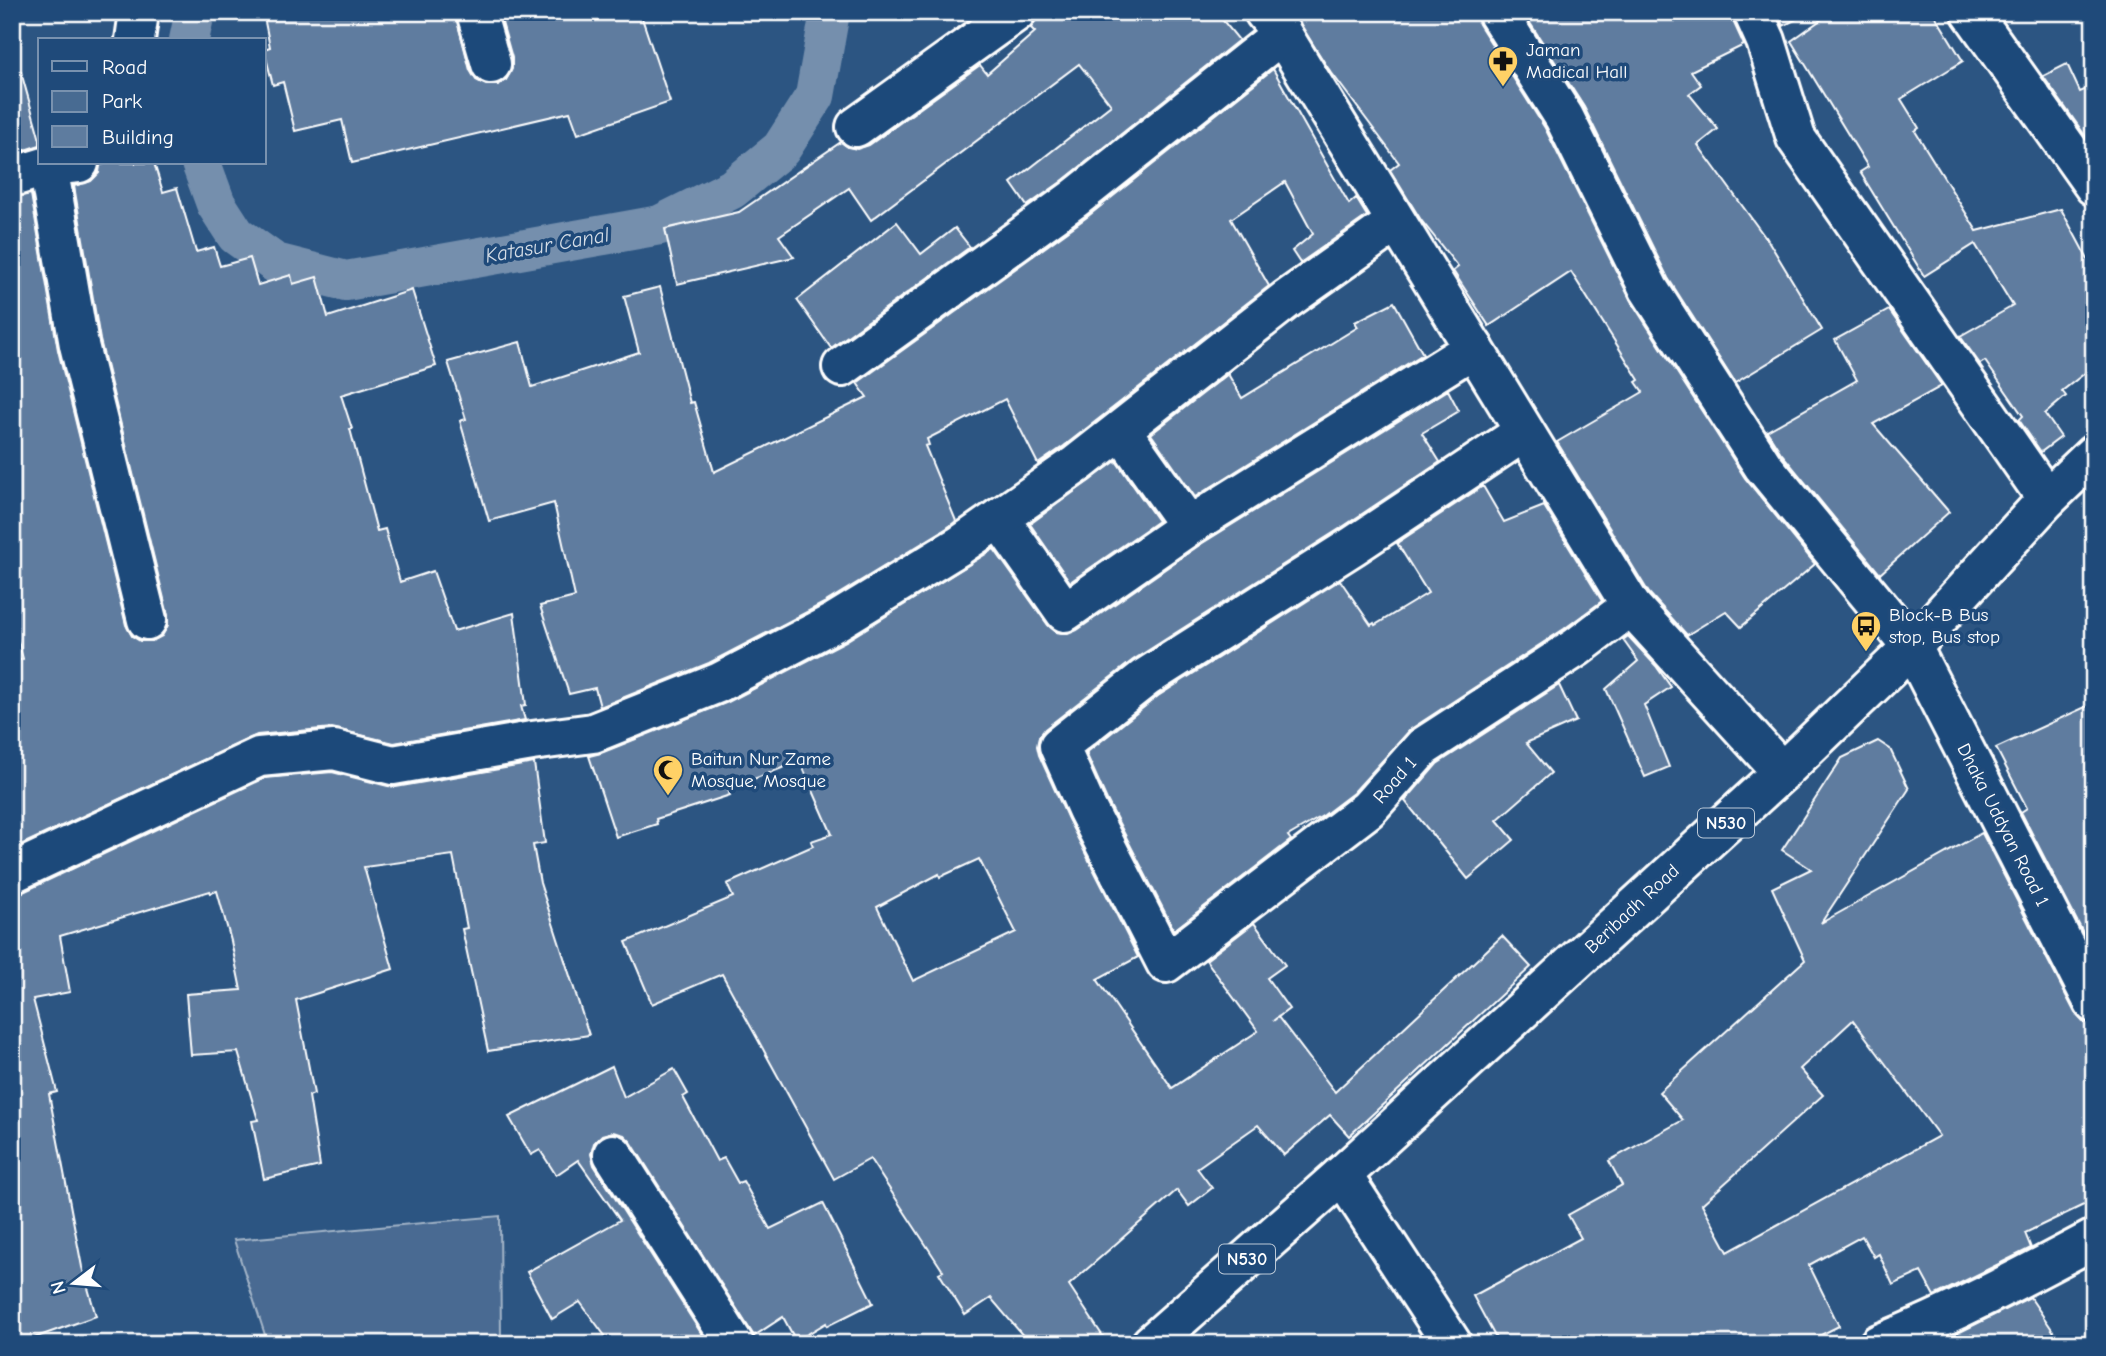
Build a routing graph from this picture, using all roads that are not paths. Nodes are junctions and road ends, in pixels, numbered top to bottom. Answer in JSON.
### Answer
{"nodes":[{"id":1,"x":139,"y":12,"type":"edge"},
{"id":2,"x":476,"y":12,"type":"edge"},
{"id":3,"x":1016,"y":12,"type":"edge"},
{"id":4,"x":1497,"y":12,"type":"edge"},
{"id":5,"x":1753,"y":12,"type":"edge"},
{"id":6,"x":1971,"y":12,"type":"edge"},
{"id":7,"x":1273,"y":23,"type":"edge"},
{"id":8,"x":135,"y":38,"type":"edge"},
{"id":9,"x":491,"y":64,"type":"dead end"},
{"id":10,"x":856,"y":127,"type":"dead end"},
{"id":11,"x":63,"y":164,"type":"edge"},
{"id":12,"x":12,"y":177,"type":"edge"},
{"id":13,"x":2094,"y":186,"type":"edge"},
{"id":14,"x":1396,"y":222,"type":"junction"},
{"id":15,"x":1474,"y":348,"type":"junction"},
{"id":16,"x":842,"y":367,"type":"dead end"},
{"id":17,"x":1121,"y":430,"type":"junction"},
{"id":18,"x":1524,"y":432,"type":"junction"},
{"id":19,"x":2094,"y":454,"type":"edge"},
{"id":20,"x":2047,"y":499,"type":"junction"},
{"id":21,"x":999,"y":518,"type":"junction"},
{"id":22,"x":1189,"y":526,"type":"junction"},
{"id":23,"x":1631,"y":607,"type":"junction"},
{"id":24,"x":147,"y":620,"type":"dead end"},
{"id":25,"x":1912,"y":647,"type":"junction"},
{"id":26,"x":1782,"y":772,"type":"junction"},
{"id":27,"x":12,"y":873,"type":"edge"},
{"id":28,"x":2094,"y":1003,"type":"edge"},
{"id":29,"x":613,"y":1154,"type":"dead end"},
{"id":30,"x":1342,"y":1175,"type":"junction"},
{"id":31,"x":2094,"y":1239,"type":"edge"},
{"id":32,"x":734,"y":1344,"type":"edge"},
{"id":33,"x":1151,"y":1344,"type":"edge"},
{"id":34,"x":1452,"y":1344,"type":"edge"},
{"id":35,"x":1879,"y":1344,"type":"edge"}],
"edges":[{"from":1,"to":8,"type":"main road"},
{"from":2,"to":9,"type":"main road"},
{"from":3,"to":10,"type":"main road"},
{"from":4,"to":25,"type":"main road","name":"Dhaka Uddyan Road 1"},
{"from":5,"to":20,"type":"main road"},
{"from":6,"to":13,"type":"main road"},
{"from":7,"to":14,"type":"main road"},
{"from":7,"to":16,"type":"main road"},
{"from":11,"to":12,"type":"main road"},
{"from":11,"to":24,"type":"main road"},
{"from":14,"to":15,"type":"main road"},
{"from":14,"to":17,"type":"main road"},
{"from":15,"to":18,"type":"main road"},
{"from":15,"to":22,"type":"main road"},
{"from":17,"to":21,"type":"main road"},
{"from":17,"to":22,"type":"main road"},
{"from":18,"to":23,"type":"main road"},
{"from":18,"to":23,"type":"main road","name":"Road 1"},
{"from":19,"to":20,"type":"main road","name":"Beribadh Road","number":"N530"},
{"from":20,"to":25,"type":"main road","name":"Beribadh Road","number":"N530"},
{"from":21,"to":22,"type":"main road"},
{"from":21,"to":27,"type":"main road"},
{"from":23,"to":26,"type":"main road"},
{"from":25,"to":26,"type":"main road","name":"Beribadh Road","number":"N530"},
{"from":25,"to":28,"type":"main road","name":"Dhaka Uddyan Road 1"},
{"from":26,"to":30,"type":"main road","name":"Beribadh Road","number":"N530"},
{"from":29,"to":32,"type":"main road"},
{"from":30,"to":33,"type":"main road","name":"Beribadh Road","number":"N530"},
{"from":30,"to":34,"type":"main road"},
{"from":31,"to":35,"type":"main road"}]}
